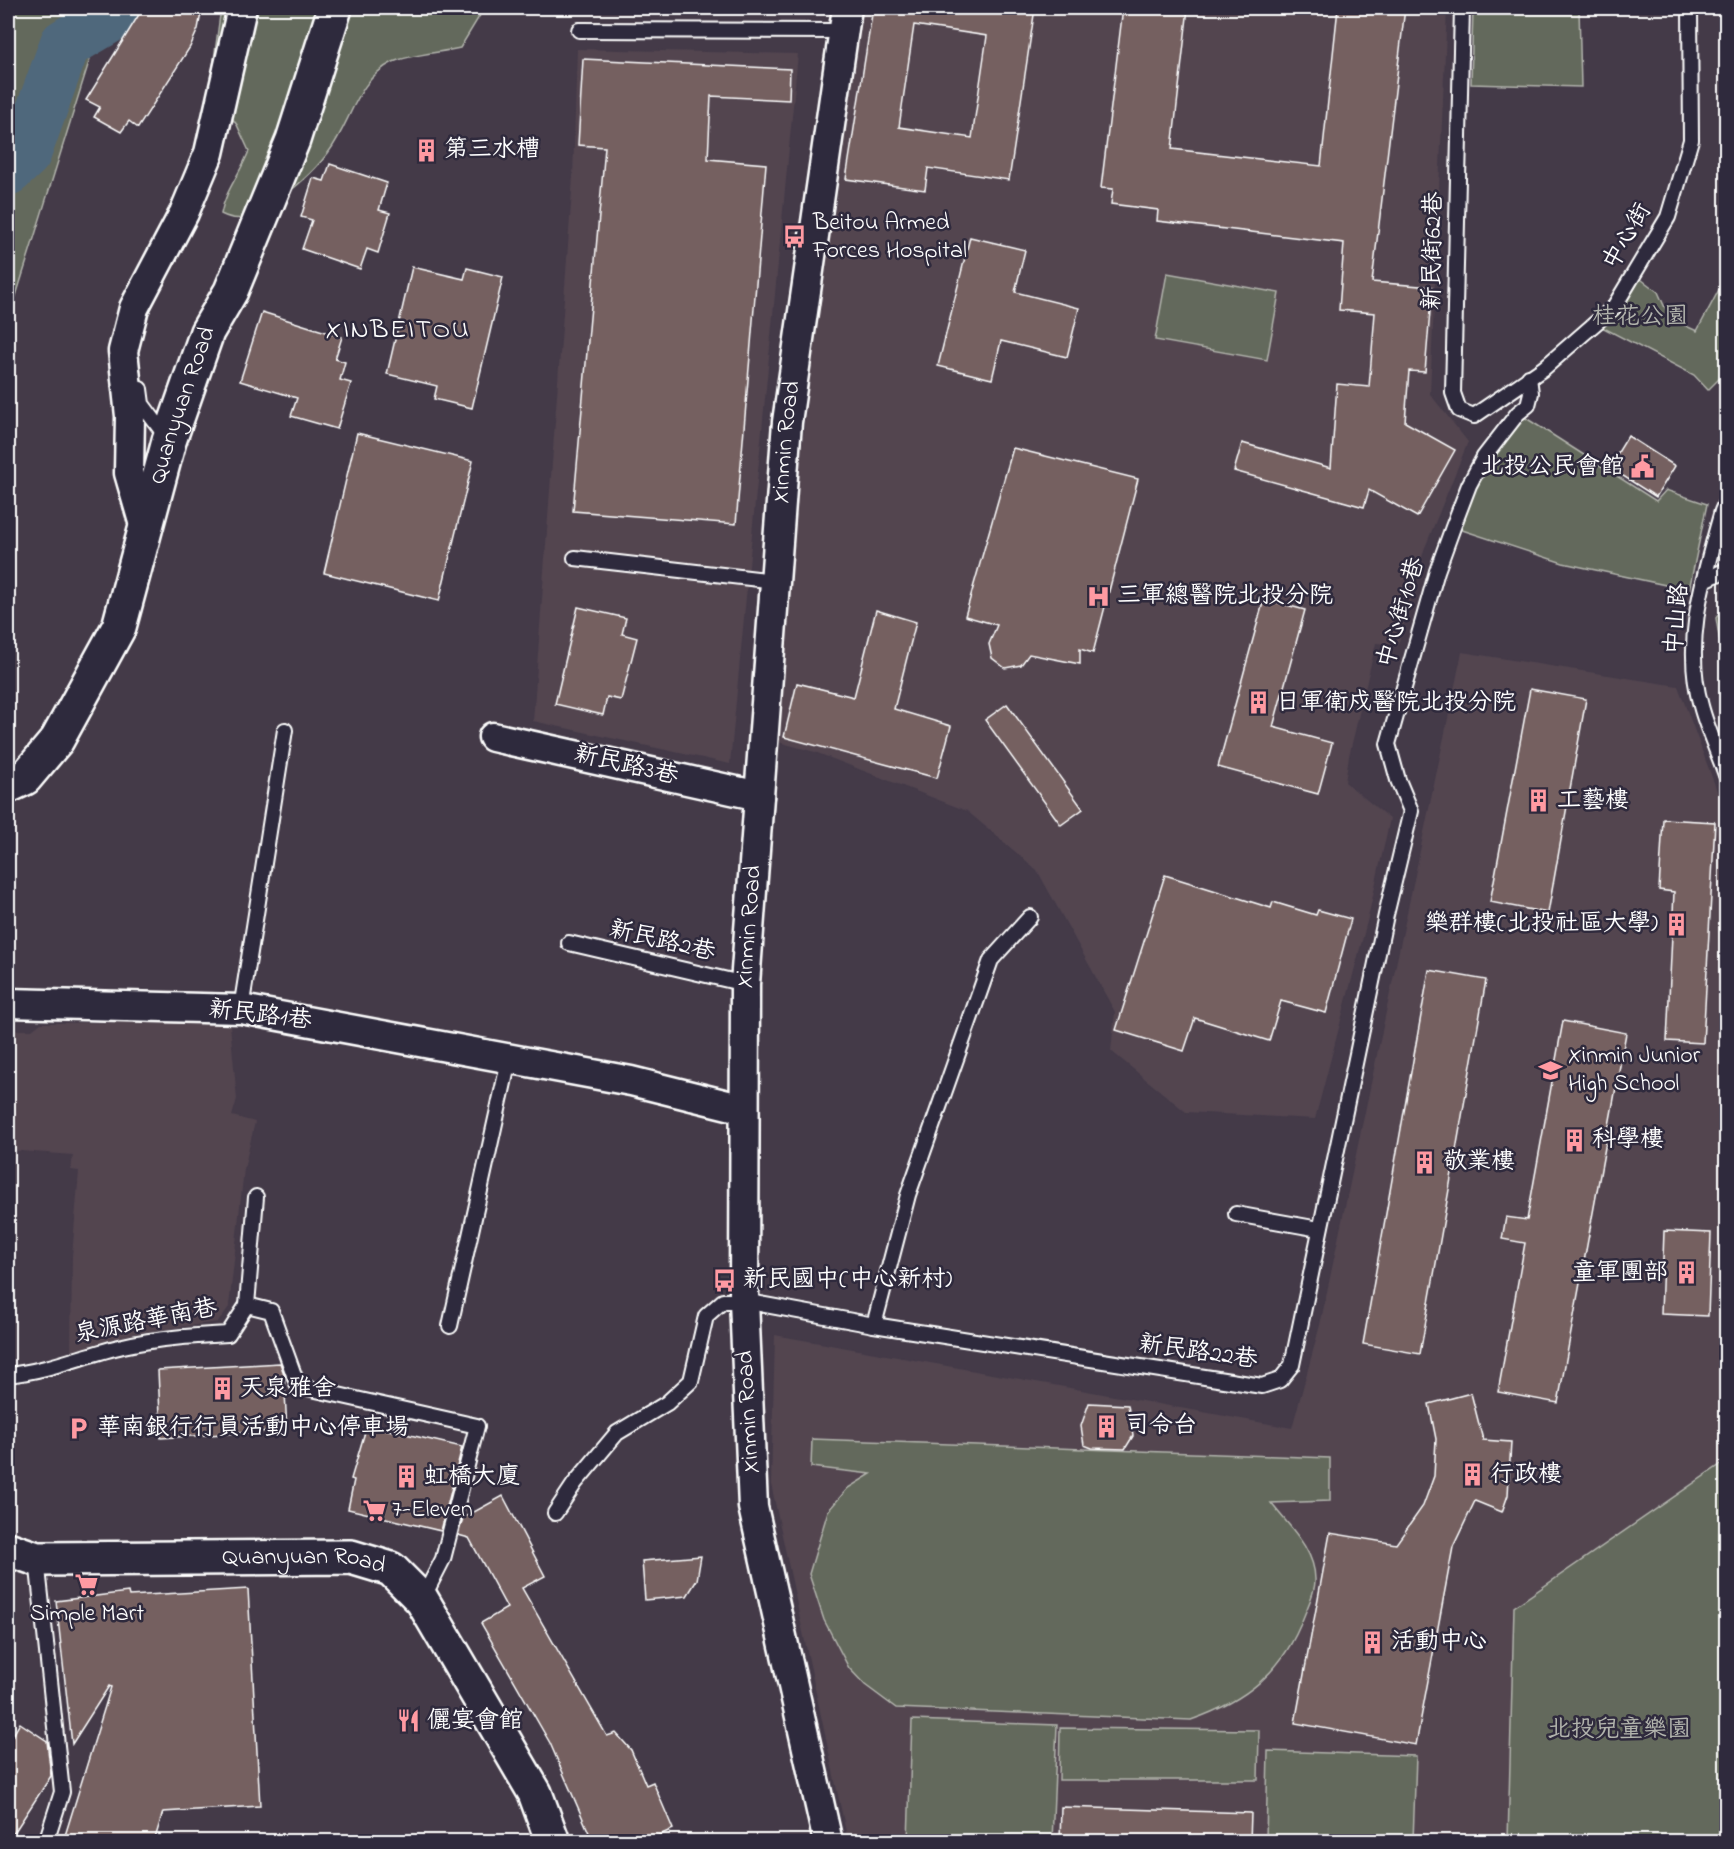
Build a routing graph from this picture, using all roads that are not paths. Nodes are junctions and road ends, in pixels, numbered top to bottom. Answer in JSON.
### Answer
{"nodes":[{"id":1,"x":242,"y":8,"type":"edge"},
{"id":2,"x":335,"y":8,"type":"edge"},
{"id":3,"x":1462,"y":8,"type":"edge"},
{"id":4,"x":1690,"y":8,"type":"edge"},
{"id":5,"x":846,"y":19,"type":"edge"},
{"id":6,"x":579,"y":30,"type":"dead end"},
{"id":7,"x":130,"y":323,"type":"junction"},
{"id":8,"x":1529,"y":377,"type":"junction"},
{"id":9,"x":169,"y":441,"type":"junction"},
{"id":10,"x":1726,"y":502,"type":"edge"},
{"id":11,"x":146,"y":532,"type":"junction"},
{"id":12,"x":575,"y":558,"type":"dead end"},
{"id":13,"x":1726,"y":570,"type":"edge"},
{"id":14,"x":776,"y":581,"type":"junction"},
{"id":15,"x":1703,"y":581,"type":"junction"},
{"id":16,"x":285,"y":730,"type":"dead end"},
{"id":17,"x":494,"y":737,"type":"dead end"},
{"id":18,"x":1726,"y":775,"type":"edge"},
{"id":19,"x":8,"y":786,"type":"edge"},
{"id":20,"x":759,"y":796,"type":"junction"},
{"id":21,"x":1386,"y":915,"type":"joint"},
{"id":22,"x":1030,"y":917,"type":"dead end"},
{"id":23,"x":569,"y":943,"type":"dead end"},
{"id":24,"x":745,"y":984,"type":"junction"},
{"id":25,"x":8,"y":1004,"type":"edge"},
{"id":26,"x":241,"y":1009,"type":"junction"},
{"id":27,"x":509,"y":1060,"type":"junction"},
{"id":28,"x":744,"y":1109,"type":"junction"},
{"id":29,"x":256,"y":1197,"type":"dead end"},
{"id":30,"x":1236,"y":1214,"type":"dead end"},
{"id":31,"x":1319,"y":1229,"type":"junction"},
{"id":32,"x":744,"y":1301,"type":"junction"},
{"id":33,"x":247,"y":1305,"type":"junction"},
{"id":34,"x":874,"y":1325,"type":"junction"},
{"id":35,"x":450,"y":1326,"type":"dead end"},
{"id":36,"x":8,"y":1375,"type":"edge"},
{"id":37,"x":555,"y":1514,"type":"dead end"},
{"id":38,"x":22,"y":1554,"type":"edge"},
{"id":39,"x":422,"y":1600,"type":"junction"},
{"id":40,"x":46,"y":1842,"type":"edge"},
{"id":41,"x":553,"y":1842,"type":"edge"},
{"id":42,"x":828,"y":1842,"type":"edge"}],
"edges":[{"from":1,"to":7,"type":"street"},
{"from":2,"to":9,"type":"street","name":"Quanyuan Road"},
{"from":3,"to":8,"type":"lane","name":"新民街62巷"},
{"from":4,"to":8,"type":"lane","name":"中心街"},
{"from":5,"to":6,"type":"lane"},
{"from":5,"to":14,"type":"street","name":"Xinmin Road"},
{"from":7,"to":9,"type":"lane"},
{"from":7,"to":11,"type":"street"},
{"from":8,"to":21,"type":"lane","name":"中心街10巷"},
{"from":9,"to":11,"type":"street","name":"Quanyuan Road"},
{"from":10,"to":15,"type":"lane","name":"中山路"},
{"from":11,"to":19,"type":"street","name":"Quanyuan Road"},
{"from":12,"to":14,"type":"lane"},
{"from":13,"to":15,"type":"lane"},
{"from":14,"to":20,"type":"street","name":"Xinmin Road"},
{"from":15,"to":18,"type":"lane","name":"中山路"},
{"from":16,"to":26,"type":"lane"},
{"from":17,"to":20,"type":"street","name":"新民路3巷"},
{"from":20,"to":24,"type":"street","name":"Xinmin Road"},
{"from":21,"to":31,"type":"lane","name":"新民路22巷"},
{"from":22,"to":34,"type":"lane"},
{"from":23,"to":24,"type":"lane","name":"新民路2巷"},
{"from":24,"to":28,"type":"street","name":"Xinmin Road"},
{"from":25,"to":26,"type":"street","name":"新民路1巷"},
{"from":26,"to":27,"type":"street","name":"新民路1巷"},
{"from":27,"to":28,"type":"street","name":"新民路1巷"},
{"from":27,"to":35,"type":"lane"},
{"from":28,"to":32,"type":"street","name":"Xinmin Road"},
{"from":29,"to":33,"type":"lane","name":"泉源路華南巷"},
{"from":30,"to":31,"type":"lane"},
{"from":31,"to":34,"type":"lane","name":"新民路22巷"},
{"from":32,"to":34,"type":"lane","name":"新民路22巷"},
{"from":32,"to":37,"type":"lane"},
{"from":32,"to":42,"type":"street","name":"Xinmin Road"},
{"from":33,"to":36,"type":"lane","name":"泉源路華南巷"},
{"from":33,"to":39,"type":"lane"},
{"from":38,"to":39,"type":"street","name":"Quanyuan Road"},
{"from":38,"to":40,"type":"lane"},
{"from":39,"to":41,"type":"street","name":"Quanyuan Road"}]}
